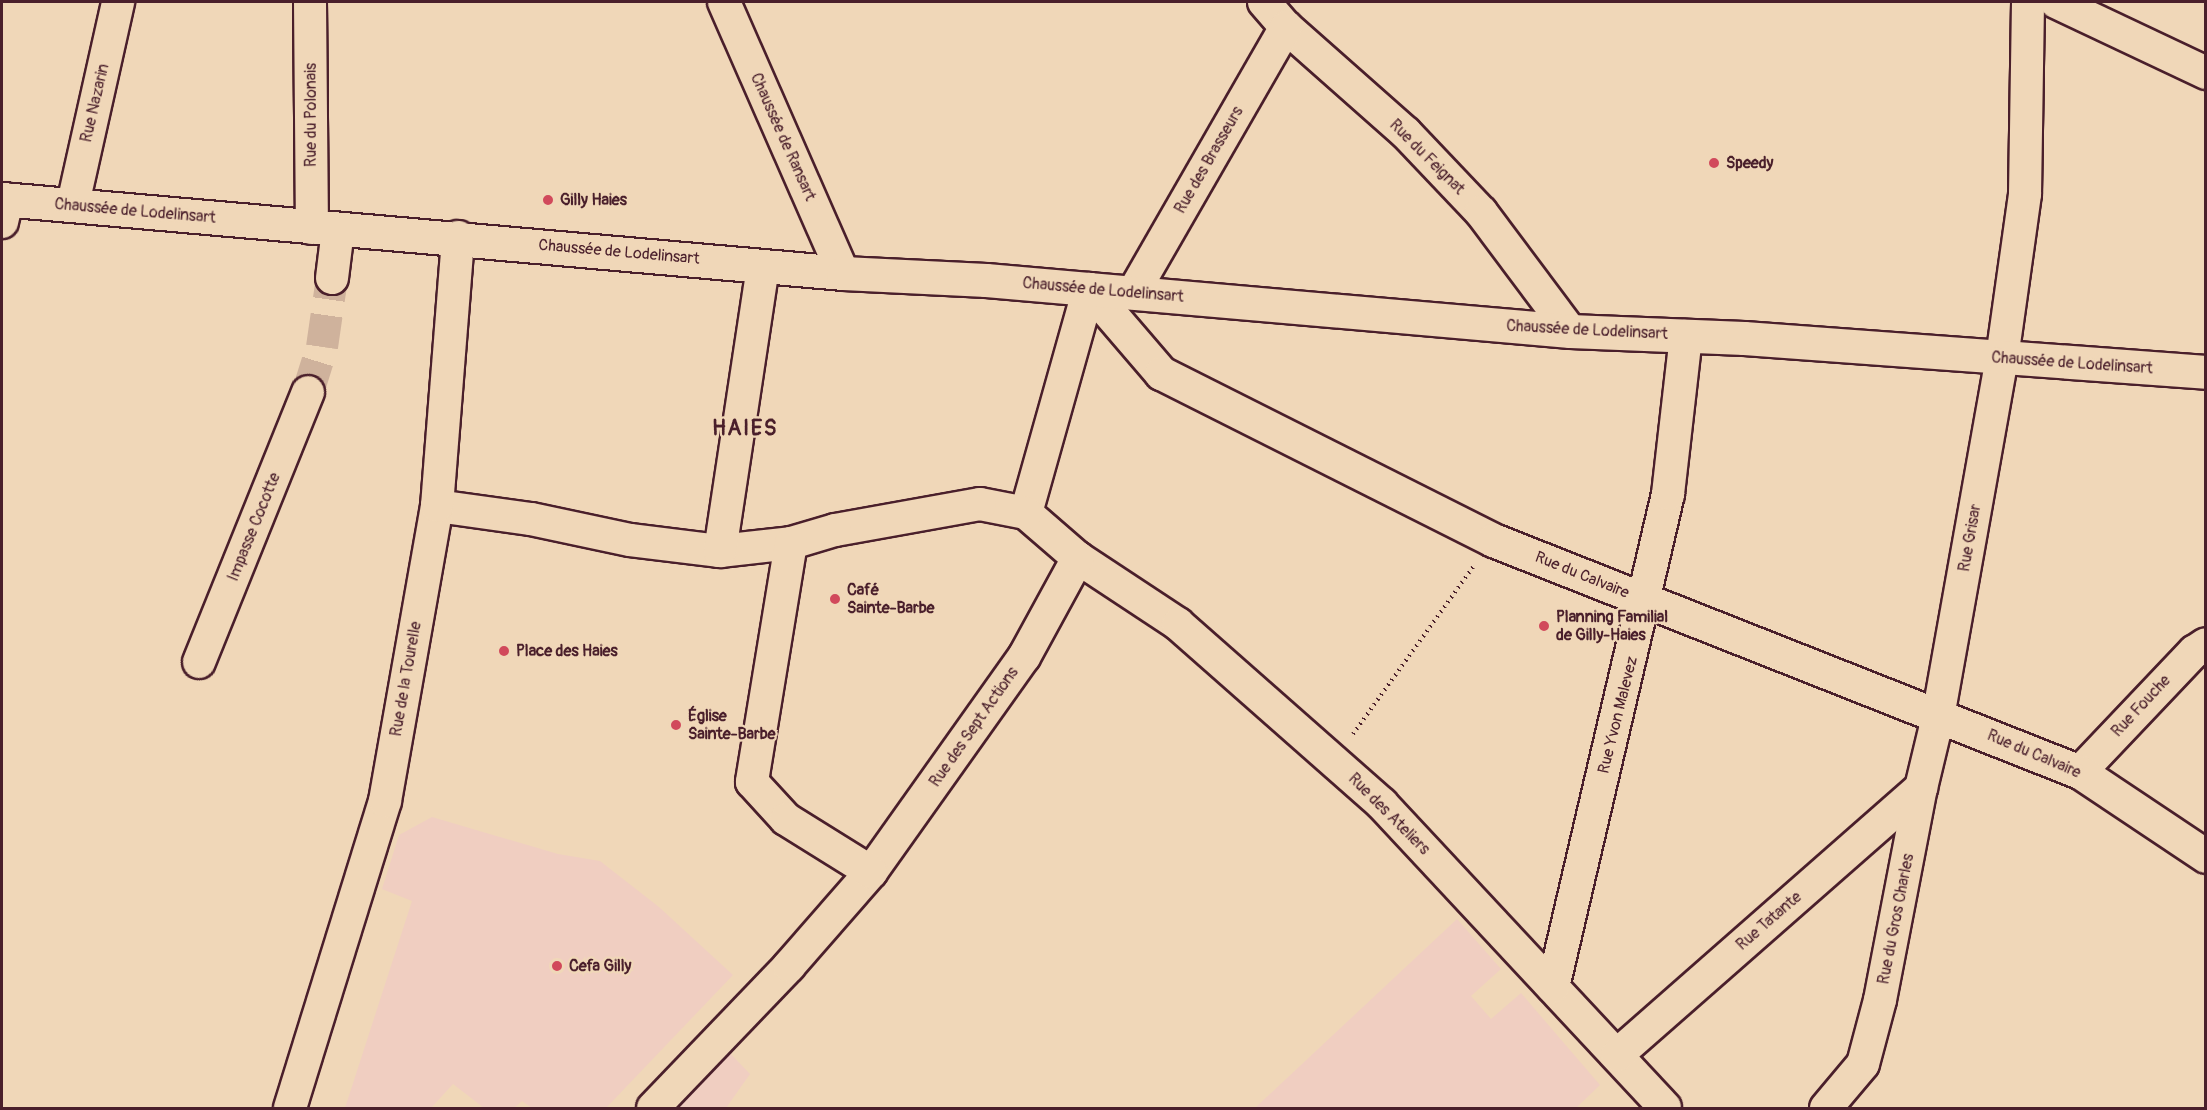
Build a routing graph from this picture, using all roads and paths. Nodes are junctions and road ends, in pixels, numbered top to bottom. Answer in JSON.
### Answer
{"nodes":[{"id":1,"x":118,"y":2,"type":"edge"},
{"id":2,"x":310,"y":2,"type":"edge"},
{"id":3,"x":724,"y":2,"type":"edge"},
{"id":4,"x":1264,"y":2,"type":"edge"},
{"id":5,"x":2028,"y":2,"type":"edge"},
{"id":6,"x":2056,"y":2,"type":"edge"},
{"id":7,"x":1286,"y":27,"type":"junction"},
{"id":8,"x":2205,"y":73,"type":"edge"},
{"id":9,"x":73,"y":204,"type":"junction"},
{"id":10,"x":3,"y":207,"type":"edge"},
{"id":11,"x":325,"y":229,"type":"junction"},
{"id":12,"x":458,"y":237,"type":"junction"},
{"id":13,"x":763,"y":267,"type":"junction"},
{"id":14,"x":843,"y":273,"type":"junction"},
{"id":15,"x":332,"y":278,"type":"tunnel mouth"},
{"id":16,"x":1089,"y":289,"type":"junction"},
{"id":17,"x":1133,"y":293,"type":"junction"},
{"id":18,"x":1570,"y":331,"type":"junction"},
{"id":19,"x":1686,"y":336,"type":"junction"},
{"id":20,"x":2002,"y":358,"type":"junction"},
{"id":21,"x":2205,"y":372,"type":"edge"},
{"id":22,"x":308,"y":392,"type":"tunnel mouth"},
{"id":23,"x":437,"y":506,"type":"junction"},
{"id":24,"x":1026,"y":513,"type":"junction"},
{"id":25,"x":1493,"y":540,"type":"junction"},
{"id":26,"x":791,"y":543,"type":"junction"},
{"id":27,"x":720,"y":551,"type":"junction"},
{"id":28,"x":1078,"y":558,"type":"junction"},
{"id":29,"x":1646,"y":600,"type":"junction"},
{"id":30,"x":2205,"y":645,"type":"edge"},
{"id":31,"x":199,"y":662,"type":"dead end"},
{"id":32,"x":1938,"y":717,"type":"junction"},
{"id":33,"x":1333,"y":760,"type":"junction"},
{"id":34,"x":2080,"y":772,"type":"junction"},
{"id":35,"x":1921,"y":788,"type":"junction"},
{"id":36,"x":2205,"y":856,"type":"edge"},
{"id":37,"x":871,"y":872,"type":"junction"},
{"id":38,"x":1554,"y":987,"type":"junction"},
{"id":39,"x":1617,"y":1055,"type":"junction"},
{"id":40,"x":290,"y":1108,"type":"edge"},
{"id":41,"x":653,"y":1108,"type":"edge"},
{"id":42,"x":1665,"y":1108,"type":"edge"},
{"id":43,"x":1826,"y":1108,"type":"edge"}],
"edges":[{"from":1,"to":9,"type":"street","name":"Rue Nazarin"},
{"from":2,"to":11,"type":"street","name":"Rue du Polonais"},
{"from":3,"to":14,"type":"street","name":"Chaussée de Ransart"},
{"from":4,"to":7,"type":"street","name":"Rue du Feignat"},
{"from":5,"to":20,"type":"street","name":"Rue Grisar"},
{"from":6,"to":8,"type":"street"},
{"from":7,"to":17,"type":"street","name":"Rue des Brasseurs"},
{"from":7,"to":18,"type":"street","name":"Rue du Feignat"},
{"from":9,"to":10,"type":"main road","name":"Chaussée de Lodelinsart"},
{"from":9,"to":11,"type":"main road","name":"Chaussée de Lodelinsart"},
{"from":11,"to":12,"type":"main road","name":"Chaussée de Lodelinsart"},
{"from":11,"to":15,"type":"street"},
{"from":12,"to":13,"type":"main road","name":"Chaussée de Lodelinsart"},
{"from":12,"to":23,"type":"street","name":"Rue de la Tourelle"},
{"from":13,"to":14,"type":"main road","name":"Chaussée de Lodelinsart"},
{"from":13,"to":27,"type":"street"},
{"from":14,"to":16,"type":"main road","name":"Chaussée de Lodelinsart"},
{"from":16,"to":17,"type":"main road","name":"Chaussée de Lodelinsart"},
{"from":16,"to":24,"type":"street"},
{"from":16,"to":25,"type":"main road","name":"Rue du Calvaire"},
{"from":17,"to":18,"type":"main road","name":"Chaussée de Lodelinsart"},
{"from":18,"to":19,"type":"main road","name":"Chaussée de Lodelinsart"},
{"from":19,"to":20,"type":"main road","name":"Chaussée de Lodelinsart"},
{"from":19,"to":29,"type":"street","name":"Rue Yvon Malevez"},
{"from":20,"to":21,"type":"main road","name":"Chaussée de Lodelinsart"},
{"from":20,"to":32,"type":"street","name":"Rue Grisar"},
{"from":22,"to":31,"type":"street","name":"Impasse Cocotte"},
{"from":23,"to":27,"type":"street"},
{"from":23,"to":40,"type":"street","name":"Rue de la Tourelle"},
{"from":24,"to":26,"type":"street"},
{"from":24,"to":28,"type":"street"},
{"from":25,"to":29,"type":"main road","name":"Rue du Calvaire"},
{"from":25,"to":33,"type":"path"},
{"from":26,"to":27,"type":"street"},
{"from":26,"to":37,"type":"street"},
{"from":28,"to":33,"type":"street","name":"Rue des Ateliers"},
{"from":28,"to":37,"type":"street","name":"Rue des Sept Actions"},
{"from":29,"to":32,"type":"main road","name":"Rue du Calvaire"},
{"from":29,"to":38,"type":"street","name":"Rue Yvon Malevez"},
{"from":30,"to":34,"type":"street","name":"Rue Fouche"},
{"from":32,"to":34,"type":"main road","name":"Rue du Calvaire"},
{"from":32,"to":35,"type":"street","name":"Rue du Gros Charles"},
{"from":33,"to":38,"type":"street","name":"Rue des Ateliers"},
{"from":34,"to":36,"type":"main road","name":"Rue du Calvaire"},
{"from":35,"to":39,"type":"street","name":"Rue Tatante"},
{"from":35,"to":43,"type":"street","name":"Rue du Gros Charles"},
{"from":37,"to":41,"type":"street","name":"Rue des Sept Actions"},
{"from":38,"to":39,"type":"street","name":"Rue des Ateliers"},
{"from":39,"to":42,"type":"street","name":"Rue des Ateliers"}]}
